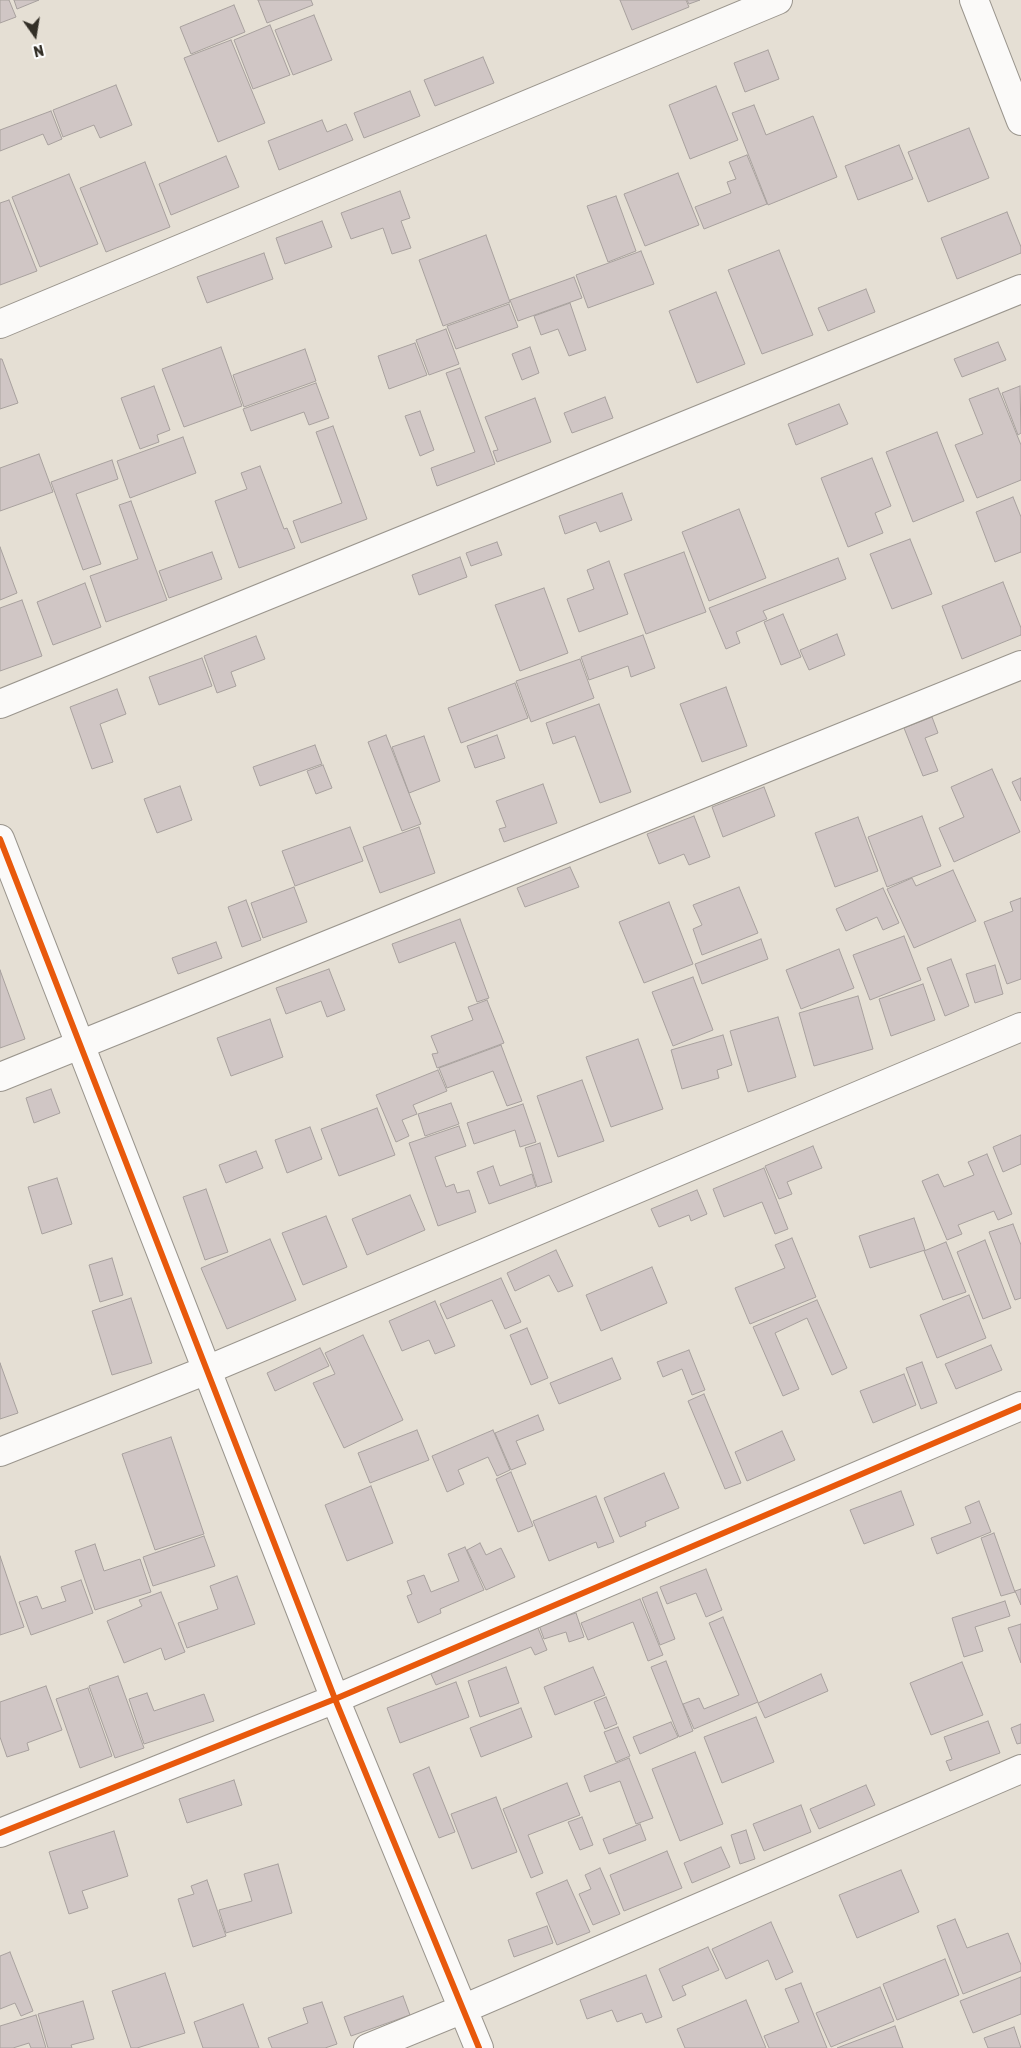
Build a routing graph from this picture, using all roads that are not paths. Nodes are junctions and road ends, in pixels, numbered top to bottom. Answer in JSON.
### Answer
{"nodes":[{"id":1,"x":778,"y":0,"type":"edge"},
{"id":2,"x":974,"y":0,"type":"edge"},
{"id":3,"x":1021,"y":121,"type":"edge"},
{"id":4,"x":1021,"y":289,"type":"edge"},
{"id":5,"x":0,"y":324,"type":"edge"},
{"id":6,"x":1021,"y":665,"type":"edge"},
{"id":7,"x":0,"y":704,"type":"edge"},
{"id":8,"x":0,"y":839,"type":"edge"},
{"id":9,"x":1021,"y":1027,"type":"edge"},
{"id":10,"x":80,"y":1045,"type":"junction"},
{"id":11,"x":0,"y":1077,"type":"edge"},
{"id":12,"x":207,"y":1370,"type":"junction"},
{"id":13,"x":1021,"y":1406,"type":"edge"},
{"id":14,"x":0,"y":1452,"type":"edge"},
{"id":15,"x":334,"y":1699,"type":"junction"},
{"id":16,"x":1021,"y":1769,"type":"edge"},
{"id":17,"x":0,"y":1833,"type":"edge"},
{"id":18,"x":464,"y":2009,"type":"junction"},
{"id":19,"x":368,"y":2048,"type":"edge"},
{"id":20,"x":479,"y":2048,"type":"edge"}],
"edges":[{"from":1,"to":5,"type":"street"},
{"from":2,"to":3,"type":"street"},
{"from":4,"to":7,"type":"street"},
{"from":6,"to":10,"type":"street"},
{"from":8,"to":10,"type":"street"},
{"from":9,"to":12,"type":"street"},
{"from":10,"to":11,"type":"street"},
{"from":10,"to":12,"type":"street"},
{"from":12,"to":14,"type":"street"},
{"from":12,"to":15,"type":"street"},
{"from":13,"to":15,"type":"street"},
{"from":15,"to":17,"type":"street"},
{"from":15,"to":18,"type":"street"},
{"from":16,"to":18,"type":"street"},
{"from":18,"to":19,"type":"street"},
{"from":18,"to":20,"type":"street"}]}
